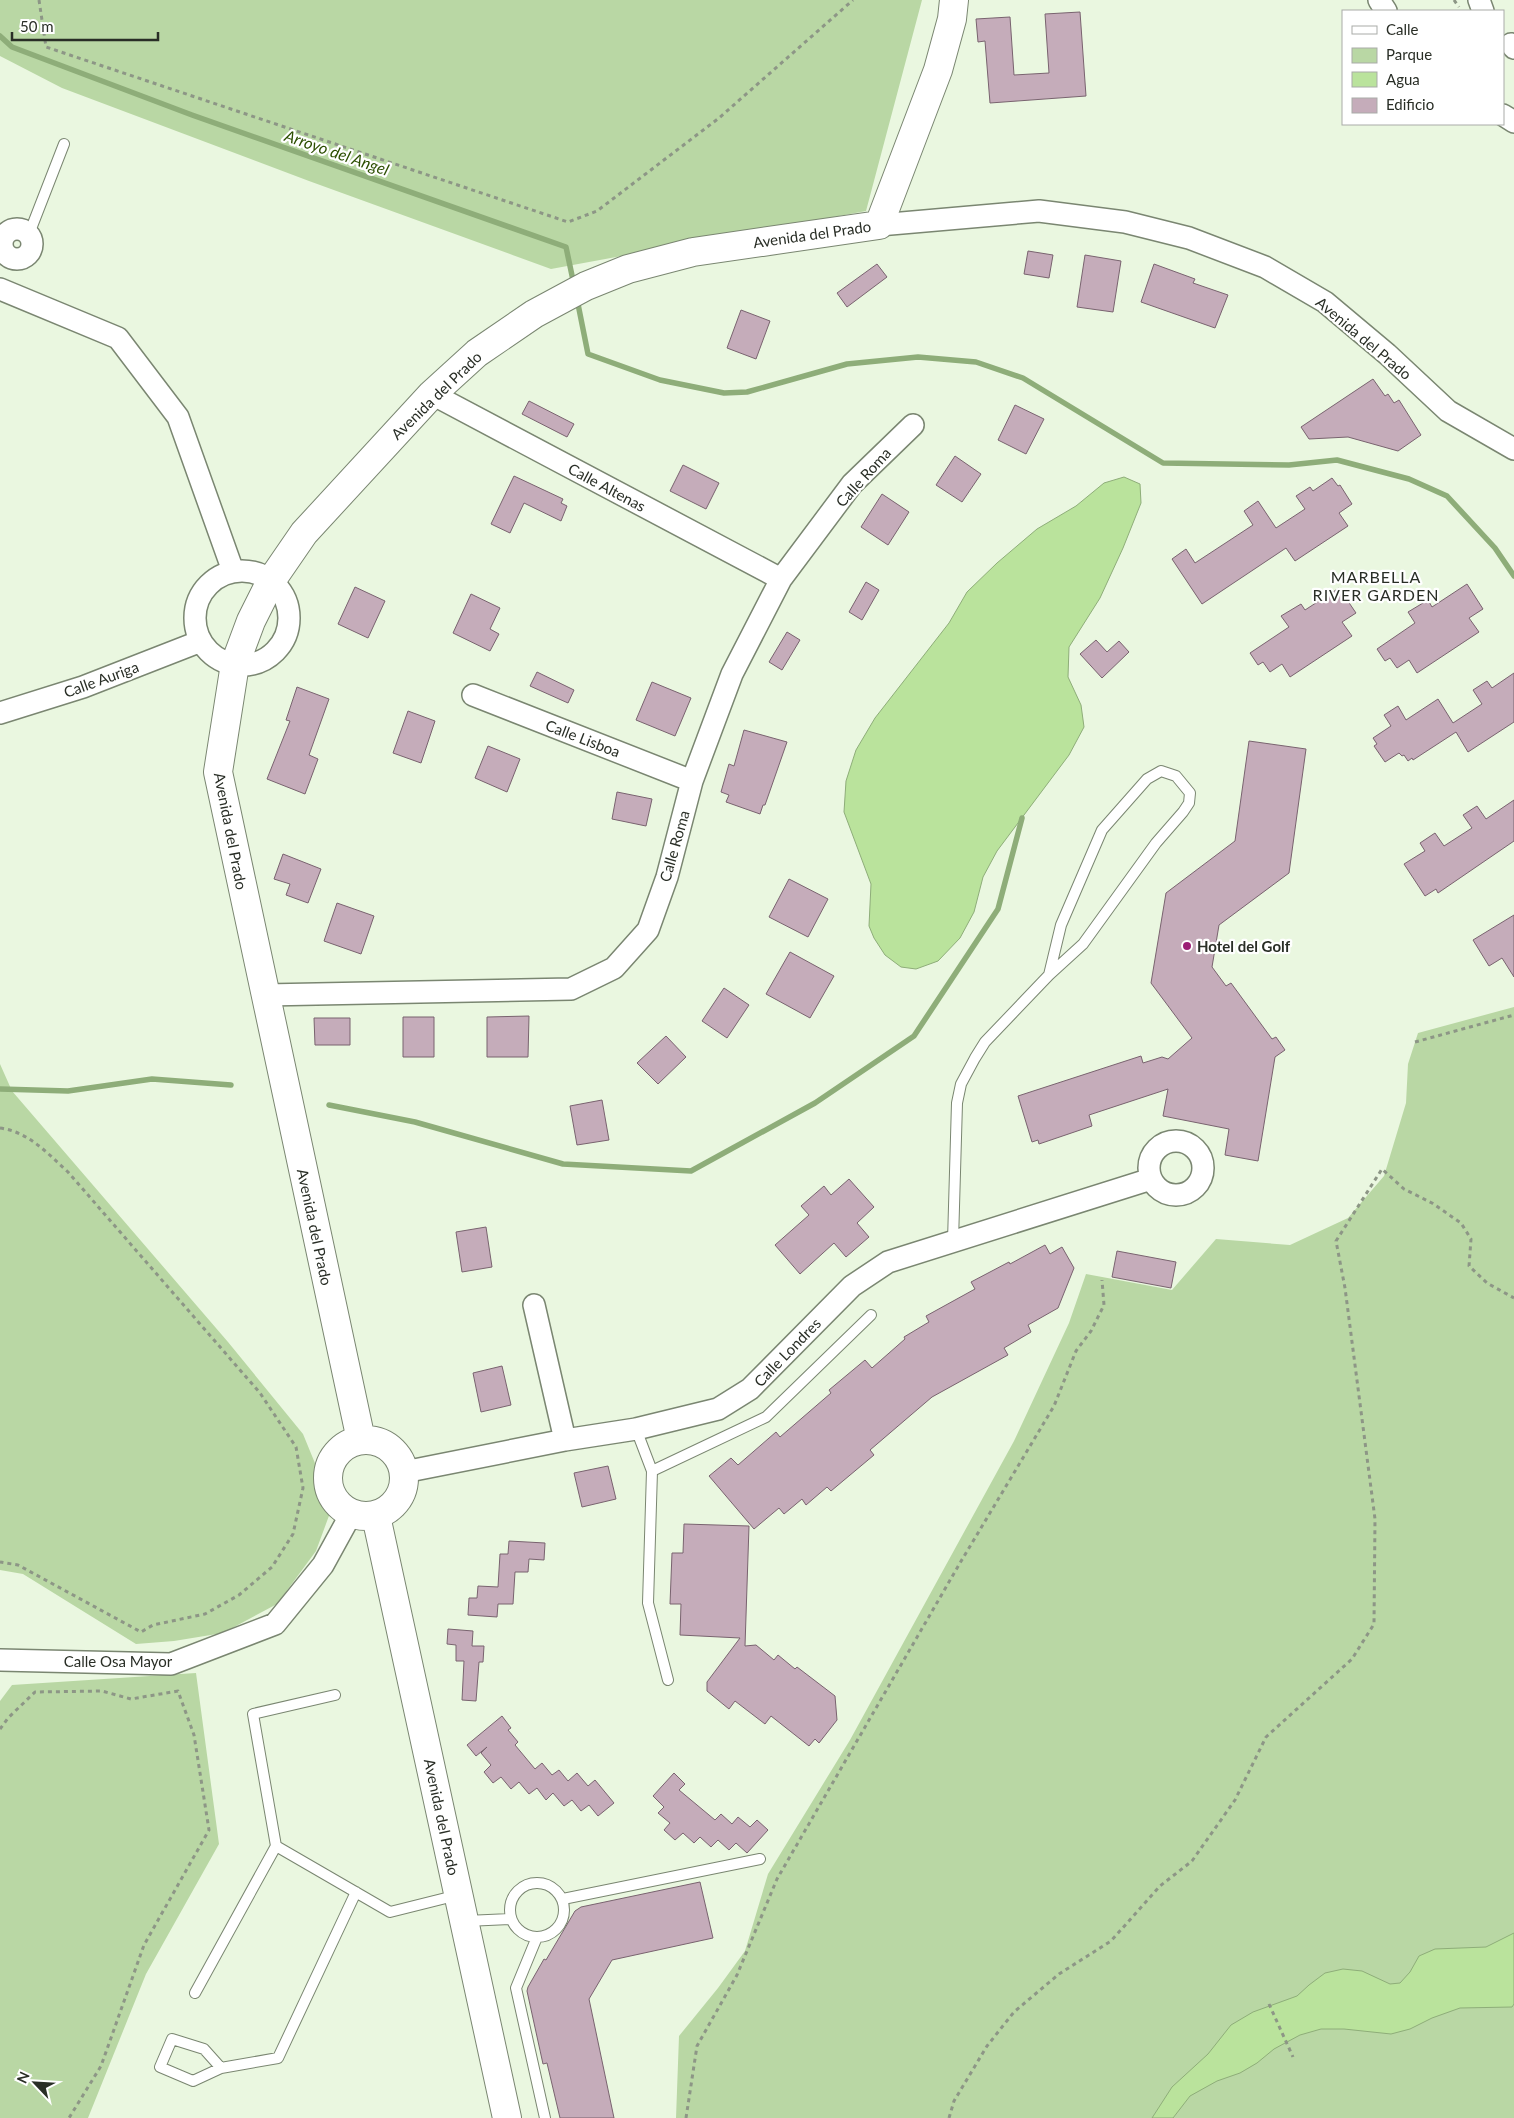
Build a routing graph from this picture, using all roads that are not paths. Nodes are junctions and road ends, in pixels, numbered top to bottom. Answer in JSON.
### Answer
{"nodes":[{"id":1,"x":954,"y":0,"type":"edge"},
{"id":2,"x":64,"y":144,"type":"dead end"},
{"id":3,"x":879,"y":225,"type":"junction"},
{"id":4,"x":29,"y":234,"type":"joint"},
{"id":5,"x":2,"y":237,"type":"edge"},
{"id":6,"x":0,"y":289,"type":"edge"},
{"id":7,"x":432,"y":394,"type":"junction"},
{"id":8,"x":913,"y":425,"type":"dead end"},
{"id":9,"x":1514,"y":449,"type":"edge"},
{"id":10,"x":232,"y":571,"type":"junction"},
{"id":11,"x":781,"y":579,"type":"junction"},
{"id":12,"x":271,"y":581,"type":"junction"},
{"id":13,"x":201,"y":641,"type":"junction"},
{"id":14,"x":235,"y":664,"type":"junction"},
{"id":15,"x":473,"y":694,"type":"dead end"},
{"id":16,"x":0,"y":713,"type":"edge"},
{"id":17,"x":692,"y":780,"type":"junction"},
{"id":18,"x":1049,"y":975,"type":"junction"},
{"id":19,"x":265,"y":995,"type":"junction"},
{"id":20,"x":1151,"y":1179,"type":"dead end"},
{"id":21,"x":953,"y":1241,"type":"junction"},
{"id":22,"x":534,"y":1305,"type":"dead end"},
{"id":23,"x":871,"y":1315,"type":"dead end"},
{"id":24,"x":636,"y":1429,"type":"junction"},
{"id":25,"x":361,"y":1440,"type":"junction"},
{"id":26,"x":565,"y":1440,"type":"junction"},
{"id":27,"x":652,"y":1471,"type":"junction"},
{"id":28,"x":404,"y":1472,"type":"junction"},
{"id":29,"x":364,"y":1515,"type":"junction"},
{"id":30,"x":0,"y":1660,"type":"edge"},
{"id":31,"x":668,"y":1680,"type":"dead end"},
{"id":32,"x":335,"y":1695,"type":"dead end"},
{"id":33,"x":276,"y":1846,"type":"junction"},
{"id":34,"x":760,"y":1859,"type":"dead end"},
{"id":35,"x":356,"y":1892,"type":"junction"},
{"id":36,"x":563,"y":1900,"type":"junction"},
{"id":37,"x":462,"y":1908,"type":"junction"},
{"id":38,"x":511,"y":1919,"type":"junction"},
{"id":39,"x":537,"y":1937,"type":"junction"},
{"id":40,"x":195,"y":1993,"type":"dead end"},
{"id":41,"x":221,"y":2068,"type":"junction"},
{"id":42,"x":507,"y":2118,"type":"edge"},
{"id":43,"x":545,"y":2118,"type":"edge"}],
"edges":[{"from":1,"to":3,"type":"street"},
{"from":2,"to":4,"type":"lane"},
{"from":3,"to":7,"type":"street","name":"Avenida del Prado"},
{"from":3,"to":9,"type":"street","name":"Avenida del Prado"},
{"from":4,"to":5,"type":"street"},
{"from":6,"to":10,"type":"street"},
{"from":7,"to":11,"type":"street","name":"Calle Altenas"},
{"from":7,"to":12,"type":"street","name":"Avenida del Prado"},
{"from":8,"to":11,"type":"street","name":"Calle Roma"},
{"from":10,"to":12,"type":"street"},
{"from":10,"to":13,"type":"street"},
{"from":11,"to":17,"type":"street","name":"Calle Roma"},
{"from":12,"to":14,"type":"street","name":"Avenida del Prado"},
{"from":12,"to":14,"type":"street"},
{"from":13,"to":14,"type":"street"},
{"from":13,"to":16,"type":"street","name":"Calle Auriga"},
{"from":14,"to":19,"type":"street","name":"Avenida del Prado"},
{"from":15,"to":17,"type":"street","name":"Calle Lisboa"},
{"from":17,"to":19,"type":"street","name":"Calle Roma"},
{"from":18,"to":18,"type":"lane"},
{"from":18,"to":21,"type":"lane"},
{"from":19,"to":25,"type":"street","name":"Avenida del Prado"},
{"from":20,"to":21,"type":"street","name":"Calle Londres"},
{"from":21,"to":24,"type":"street","name":"Calle Londres"},
{"from":22,"to":26,"type":"street"},
{"from":23,"to":27,"type":"lane"},
{"from":24,"to":26,"type":"street","name":"Calle Londres"},
{"from":24,"to":27,"type":"lane"},
{"from":25,"to":28,"type":"street"},
{"from":25,"to":29,"type":"street"},
{"from":26,"to":28,"type":"street","name":"Calle Londres"},
{"from":27,"to":31,"type":"lane"},
{"from":28,"to":29,"type":"street"},
{"from":29,"to":30,"type":"street","name":"Calle Osa Mayor"},
{"from":29,"to":37,"type":"street","name":"Avenida del Prado"},
{"from":32,"to":33,"type":"lane"},
{"from":33,"to":35,"type":"lane"},
{"from":33,"to":40,"type":"lane"},
{"from":34,"to":36,"type":"lane"},
{"from":35,"to":37,"type":"lane"},
{"from":35,"to":41,"type":"lane"},
{"from":36,"to":38,"type":"lane"},
{"from":36,"to":39,"type":"lane"},
{"from":37,"to":38,"type":"lane"},
{"from":37,"to":42,"type":"street","name":"Avenida del Prado"},
{"from":38,"to":39,"type":"lane"},
{"from":39,"to":43,"type":"lane"},
{"from":41,"to":41,"type":"lane"}]}
